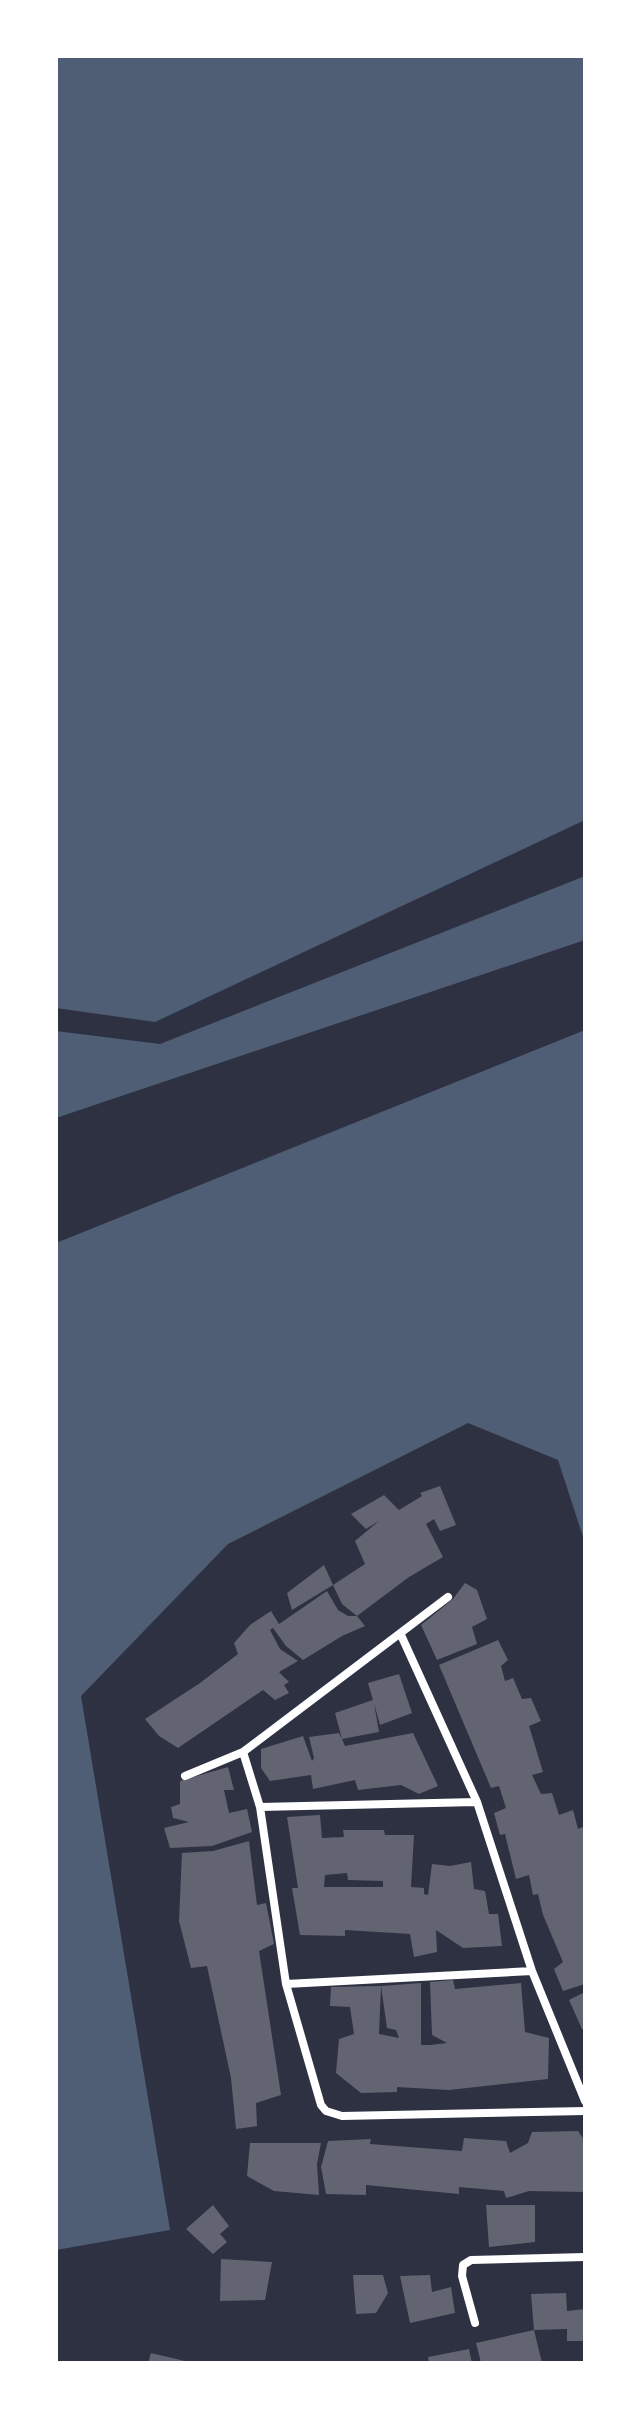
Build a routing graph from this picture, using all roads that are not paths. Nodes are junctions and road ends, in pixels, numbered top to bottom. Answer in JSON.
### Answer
{"nodes":[{"id":1,"x":448,"y":1597,"type":"dead end"},
{"id":2,"x":401,"y":1635,"type":"junction"},
{"id":3,"x":243,"y":1752,"type":"junction"},
{"id":4,"x":185,"y":1776,"type":"dead end"},
{"id":5,"x":477,"y":1802,"type":"junction"},
{"id":6,"x":260,"y":1807,"type":"junction"},
{"id":7,"x":532,"y":1971,"type":"junction"},
{"id":8,"x":286,"y":1984,"type":"junction"},
{"id":9,"x":585,"y":2101,"type":"edge"},
{"id":10,"x":585,"y":2111,"type":"edge"},
{"id":11,"x":585,"y":2257,"type":"edge"},
{"id":12,"x":475,"y":2323,"type":"dead end"}],
"edges":[{"from":1,"to":2,"type":"street"},
{"from":2,"to":3,"type":"street"},
{"from":2,"to":5,"type":"street"},
{"from":3,"to":4,"type":"street"},
{"from":3,"to":6,"type":"street"},
{"from":5,"to":6,"type":"street"},
{"from":5,"to":7,"type":"street"},
{"from":6,"to":8,"type":"street"},
{"from":7,"to":8,"type":"street"},
{"from":7,"to":9,"type":"street"},
{"from":8,"to":10,"type":"street"},
{"from":11,"to":12,"type":"street"}]}
